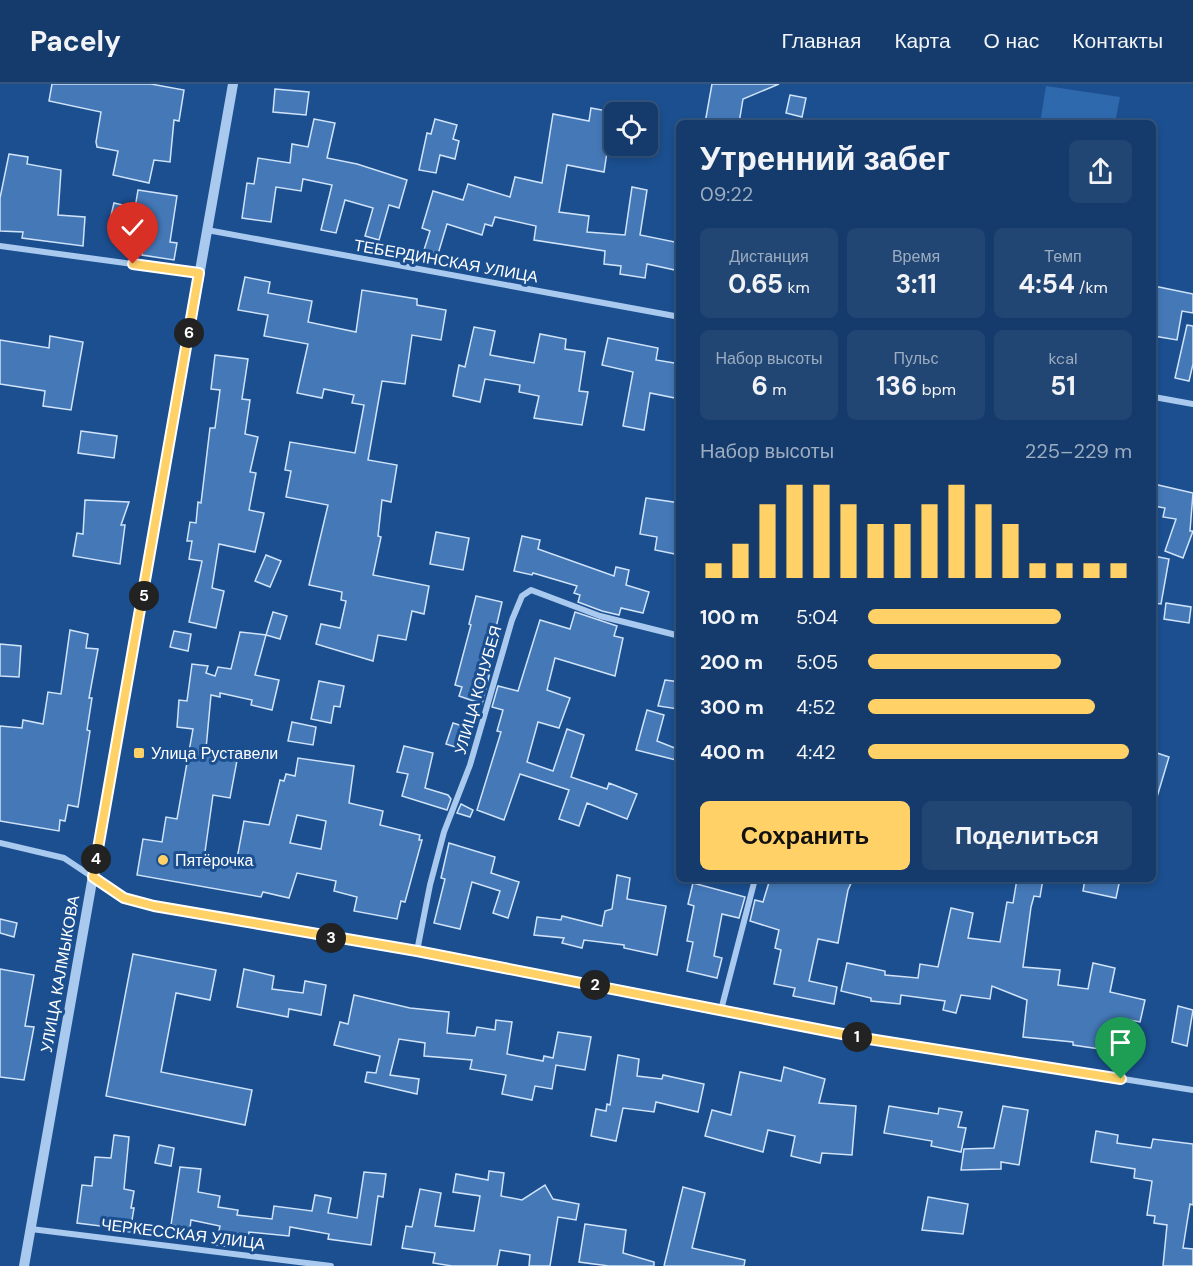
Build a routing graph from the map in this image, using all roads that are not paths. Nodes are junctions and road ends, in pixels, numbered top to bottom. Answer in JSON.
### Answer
{"nodes":[{"id":1,"x":233,"y":84,"type":"edge"},
{"id":2,"x":207,"y":230,"type":"junction"},
{"id":3,"x":0,"y":246,"type":"edge"},
{"id":4,"x":199,"y":273,"type":"junction"},
{"id":5,"x":676,"y":316,"type":"edge"},
{"id":6,"x":1156,"y":397,"type":"edge"},
{"id":7,"x":1193,"y":404,"type":"edge"},
{"id":8,"x":676,"y":635,"type":"edge"},
{"id":9,"x":0,"y":843,"type":"edge"},
{"id":10,"x":93,"y":877,"type":"junction"},
{"id":11,"x":754,"y":882,"type":"edge"},
{"id":12,"x":417,"y":951,"type":"junction"},
{"id":13,"x":721,"y":1010,"type":"junction"},
{"id":14,"x":1193,"y":1090,"type":"edge"},
{"id":15,"x":30,"y":1229,"type":"junction"},
{"id":16,"x":24,"y":1266,"type":"edge"},
{"id":17,"x":331,"y":1266,"type":"edge"}],
"edges":[{"from":1,"to":2,"type":"street","name":"УЛИЦА КАЛМЫКОВА"},
{"from":2,"to":4,"type":"street","name":"УЛИЦА КАЛМЫКОВА"},
{"from":2,"to":5,"type":"street","name":"ТЕБЕРДИНСКАЯ УЛИЦА"},
{"from":3,"to":4,"type":"street"},
{"from":4,"to":10,"type":"street","name":"УЛИЦА КАЛМЫКОВА"},
{"from":6,"to":7,"type":"street"},
{"from":8,"to":12,"type":"street","name":"УЛИЦА КОЧУБЕЯ"},
{"from":9,"to":10,"type":"street"},
{"from":10,"to":12,"type":"street"},
{"from":10,"to":15,"type":"street","name":"УЛИЦА КАЛМЫКОВА"},
{"from":11,"to":13,"type":"street"},
{"from":12,"to":13,"type":"street"},
{"from":13,"to":14,"type":"street"},
{"from":15,"to":16,"type":"street","name":"УЛИЦА КАЛМЫКОВА"},
{"from":15,"to":17,"type":"street","name":"ЧЕРКЕССКАЯ УЛИЦА"}]}
